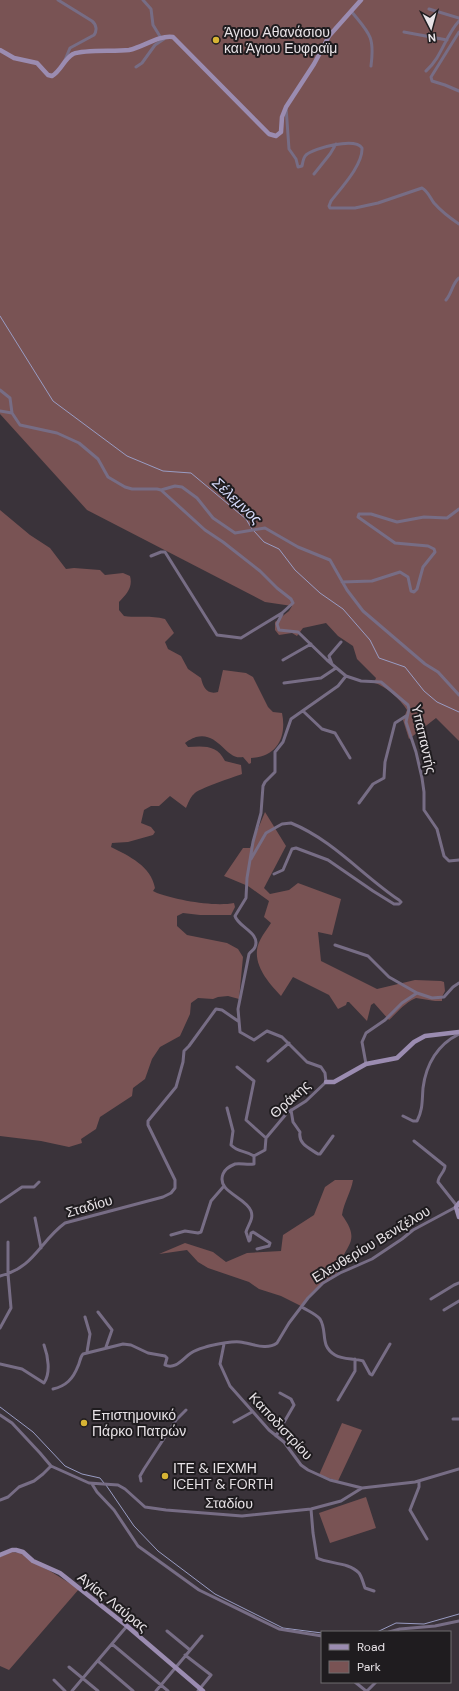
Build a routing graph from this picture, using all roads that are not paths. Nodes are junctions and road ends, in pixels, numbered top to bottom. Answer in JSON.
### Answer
{"nodes":[{"id":1,"x":58,"y":0,"type":"edge"},
{"id":2,"x":68,"y":0,"type":"edge"},
{"id":3,"x":143,"y":0,"type":"edge"},
{"id":4,"x":361,"y":0,"type":"edge"},
{"id":5,"x":69,"y":6,"type":"junction"},
{"id":6,"x":429,"y":9,"type":"dead end"},
{"id":7,"x":350,"y":11,"type":"junction"},
{"id":8,"x":459,"y":18,"type":"edge"},
{"id":9,"x":459,"y":21,"type":"edge"},
{"id":10,"x":404,"y":32,"type":"dead end"},
{"id":11,"x":459,"y":32,"type":"edge"},
{"id":12,"x":164,"y":38,"type":"junction"},
{"id":13,"x":447,"y":40,"type":"junction"},
{"id":14,"x":0,"y":50,"type":"edge"},
{"id":15,"x":63,"y":63,"type":"junction"},
{"id":16,"x":371,"y":66,"type":"dead end"},
{"id":17,"x":136,"y":67,"type":"dead end"},
{"id":18,"x":426,"y":71,"type":"dead end"},
{"id":19,"x":459,"y":91,"type":"edge"},
{"id":20,"x":286,"y":107,"type":"junction"},
{"id":21,"x":336,"y":144,"type":"junction"},
{"id":22,"x":314,"y":174,"type":"dead end"},
{"id":23,"x":459,"y":224,"type":"edge"},
{"id":24,"x":459,"y":278,"type":"edge"},
{"id":25,"x":446,"y":300,"type":"dead end"},
{"id":26,"x":0,"y":390,"type":"edge"},
{"id":27,"x":0,"y":411,"type":"edge"},
{"id":28,"x":12,"y":412,"type":"junction"},
{"id":29,"x":161,"y":490,"type":"junction"},
{"id":30,"x":459,"y":509,"type":"edge"},
{"id":31,"x":151,"y":556,"type":"dead end"},
{"id":32,"x":342,"y":582,"type":"junction"},
{"id":33,"x":282,"y":613,"type":"junction"},
{"id":34,"x":341,"y":642,"type":"dead end"},
{"id":35,"x":311,"y":644,"type":"junction"},
{"id":36,"x":283,"y":660,"type":"dead end"},
{"id":37,"x":333,"y":666,"type":"junction"},
{"id":38,"x":336,"y":668,"type":"junction"},
{"id":39,"x":346,"y":676,"type":"junction"},
{"id":40,"x":284,"y":683,"type":"dead end"},
{"id":41,"x":459,"y":695,"type":"edge"},
{"id":42,"x":303,"y":711,"type":"junction"},
{"id":43,"x":406,"y":716,"type":"junction"},
{"id":44,"x":350,"y":758,"type":"dead end"},
{"id":45,"x":360,"y":803,"type":"dead end"},
{"id":46,"x":250,"y":860,"type":"junction"},
{"id":47,"x":459,"y":860,"type":"edge"},
{"id":48,"x":274,"y":874,"type":"dead end"},
{"id":49,"x":335,"y":945,"type":"dead end"},
{"id":50,"x":459,"y":983,"type":"edge"},
{"id":51,"x":417,"y":993,"type":"junction"},
{"id":52,"x":238,"y":1022,"type":"junction"},
{"id":53,"x":459,"y":1033,"type":"edge"},
{"id":54,"x":289,"y":1043,"type":"junction"},
{"id":55,"x":268,"y":1061,"type":"dead end"},
{"id":56,"x":366,"y":1064,"type":"junction"},
{"id":57,"x":237,"y":1066,"type":"dead end"},
{"id":58,"x":326,"y":1082,"type":"junction"},
{"id":59,"x":227,"y":1108,"type":"dead end"},
{"id":60,"x":292,"y":1110,"type":"junction"},
{"id":61,"x":403,"y":1116,"type":"dead end"},
{"id":62,"x":333,"y":1136,"type":"dead end"},
{"id":63,"x":266,"y":1138,"type":"junction"},
{"id":64,"x":414,"y":1141,"type":"dead end"},
{"id":65,"x":254,"y":1156,"type":"junction"},
{"id":66,"x":39,"y":1182,"type":"dead end"},
{"id":67,"x":224,"y":1186,"type":"junction"},
{"id":68,"x":0,"y":1202,"type":"edge"},
{"id":69,"x":457,"y":1206,"type":"edge"},
{"id":70,"x":459,"y":1217,"type":"edge"},
{"id":71,"x":36,"y":1218,"type":"dead end"},
{"id":72,"x":171,"y":1235,"type":"dead end"},
{"id":73,"x":8,"y":1242,"type":"dead end"},
{"id":74,"x":41,"y":1248,"type":"junction"},
{"id":75,"x":257,"y":1249,"type":"dead end"},
{"id":76,"x":8,"y":1274,"type":"junction"},
{"id":77,"x":0,"y":1276,"type":"edge"},
{"id":78,"x":459,"y":1283,"type":"edge"},
{"id":79,"x":431,"y":1300,"type":"dead end"},
{"id":80,"x":459,"y":1302,"type":"edge"},
{"id":81,"x":302,"y":1307,"type":"junction"},
{"id":82,"x":444,"y":1310,"type":"dead end"},
{"id":83,"x":98,"y":1312,"type":"dead end"},
{"id":84,"x":85,"y":1317,"type":"dead end"},
{"id":85,"x":0,"y":1328,"type":"edge"},
{"id":86,"x":224,"y":1344,"type":"junction"},
{"id":87,"x":390,"y":1344,"type":"dead end"},
{"id":88,"x":44,"y":1345,"type":"dead end"},
{"id":89,"x":106,"y":1347,"type":"junction"},
{"id":90,"x":87,"y":1352,"type":"junction"},
{"id":91,"x":355,"y":1359,"type":"junction"},
{"id":92,"x":0,"y":1364,"type":"edge"},
{"id":93,"x":53,"y":1389,"type":"dead end"},
{"id":94,"x":280,"y":1393,"type":"dead end"},
{"id":95,"x":338,"y":1400,"type":"dead end"},
{"id":96,"x":186,"y":1410,"type":"dead end"},
{"id":97,"x":252,"y":1412,"type":"junction"},
{"id":98,"x":0,"y":1415,"type":"edge"},
{"id":99,"x":453,"y":1419,"type":"dead end"},
{"id":100,"x":459,"y":1419,"type":"edge"},
{"id":101,"x":234,"y":1422,"type":"dead end"},
{"id":102,"x":276,"y":1436,"type":"junction"},
{"id":103,"x":51,"y":1466,"type":"junction"},
{"id":104,"x":459,"y":1469,"type":"edge"},
{"id":105,"x":142,"y":1481,"type":"dead end"},
{"id":106,"x":419,"y":1481,"type":"junction"},
{"id":107,"x":92,"y":1484,"type":"junction"},
{"id":108,"x":362,"y":1488,"type":"junction"},
{"id":109,"x":0,"y":1500,"type":"edge"},
{"id":110,"x":311,"y":1509,"type":"junction"},
{"id":111,"x":427,"y":1539,"type":"dead end"},
{"id":112,"x":0,"y":1555,"type":"edge"},
{"id":113,"x":374,"y":1591,"type":"dead end"},
{"id":114,"x":459,"y":1621,"type":"edge"},
{"id":115,"x":126,"y":1626,"type":"junction"},
{"id":116,"x":426,"y":1628,"type":"junction"},
{"id":117,"x":167,"y":1631,"type":"dead end"},
{"id":118,"x":393,"y":1631,"type":"edge"},
{"id":119,"x":424,"y":1631,"type":"edge"},
{"id":120,"x":202,"y":1636,"type":"dead end"},
{"id":121,"x":321,"y":1636,"type":"edge"},
{"id":122,"x":112,"y":1644,"type":"junction"},
{"id":123,"x":190,"y":1650,"type":"junction"},
{"id":124,"x":185,"y":1655,"type":"junction"},
{"id":125,"x":98,"y":1661,"type":"junction"},
{"id":126,"x":69,"y":1667,"type":"dead end"},
{"id":127,"x":175,"y":1668,"type":"junction"},
{"id":128,"x":82,"y":1678,"type":"junction"},
{"id":129,"x":54,"y":1680,"type":"dead end"},
{"id":130,"x":356,"y":1683,"type":"edge"},
{"id":131,"x":375,"y":1683,"type":"edge"},
{"id":132,"x":161,"y":1685,"type":"junction"},
{"id":133,"x":200,"y":1690,"type":"edge"},
{"id":134,"x":65,"y":1691,"type":"edge"},
{"id":135,"x":72,"y":1691,"type":"edge"},
{"id":136,"x":98,"y":1691,"type":"edge"},
{"id":137,"x":134,"y":1691,"type":"edge"},
{"id":138,"x":156,"y":1691,"type":"edge"},
{"id":139,"x":168,"y":1691,"type":"edge"},
{"id":140,"x":366,"y":1691,"type":"edge"}],
"edges":[{"from":1,"to":5,"type":"street"},
{"from":2,"to":5,"type":"street"},
{"from":3,"to":12,"type":"street"},
{"from":4,"to":7,"type":"main road"},
{"from":5,"to":15,"type":"street"},
{"from":6,"to":8,"type":"street"},
{"from":7,"to":16,"type":"street"},
{"from":7,"to":20,"type":"main road"},
{"from":9,"to":13,"type":"street"},
{"from":10,"to":13,"type":"street"},
{"from":11,"to":19,"type":"street"},
{"from":12,"to":15,"type":"main road"},
{"from":12,"to":17,"type":"street"},
{"from":12,"to":20,"type":"main road"},
{"from":13,"to":18,"type":"street"},
{"from":14,"to":15,"type":"main road"},
{"from":20,"to":21,"type":"street"},
{"from":21,"to":22,"type":"street"},
{"from":21,"to":23,"type":"street"},
{"from":24,"to":25,"type":"street"},
{"from":26,"to":28,"type":"street"},
{"from":27,"to":28,"type":"street"},
{"from":28,"to":29,"type":"street"},
{"from":29,"to":32,"type":"street"},
{"from":29,"to":33,"type":"street"},
{"from":30,"to":32,"type":"street"},
{"from":31,"to":33,"type":"street"},
{"from":32,"to":41,"type":"street"},
{"from":33,"to":35,"type":"street","name":"Υπαπαντής"},
{"from":34,"to":37,"type":"street"},
{"from":35,"to":36,"type":"street"},
{"from":35,"to":37,"type":"street","name":"Υπαπαντής"},
{"from":37,"to":38,"type":"street","name":"Υπαπαντής"},
{"from":38,"to":39,"type":"street","name":"Υπαπαντής"},
{"from":38,"to":40,"type":"street"},
{"from":39,"to":42,"type":"street"},
{"from":39,"to":43,"type":"street","name":"Υπαπαντής"},
{"from":42,"to":44,"type":"street"},
{"from":42,"to":46,"type":"street"},
{"from":43,"to":45,"type":"street"},
{"from":43,"to":47,"type":"street","name":"Υπαπαντής"},
{"from":46,"to":48,"type":"street"},
{"from":46,"to":52,"type":"street"},
{"from":49,"to":51,"type":"street"},
{"from":50,"to":51,"type":"street"},
{"from":51,"to":56,"type":"street"},
{"from":52,"to":54,"type":"street"},
{"from":52,"to":74,"type":"street","name":"Σταδίου"},
{"from":53,"to":56,"type":"main road"},
{"from":53,"to":61,"type":"street"},
{"from":54,"to":55,"type":"street"},
{"from":54,"to":58,"type":"street"},
{"from":56,"to":58,"type":"main road"},
{"from":57,"to":63,"type":"street","name":"Θράκης"},
{"from":58,"to":60,"type":"street","name":"Θράκης"},
{"from":59,"to":65,"type":"street"},
{"from":60,"to":62,"type":"street"},
{"from":60,"to":63,"type":"street","name":"Θράκης"},
{"from":63,"to":65,"type":"street"},
{"from":64,"to":69,"type":"street"},
{"from":65,"to":67,"type":"street"},
{"from":66,"to":68,"type":"street"},
{"from":67,"to":72,"type":"street"},
{"from":67,"to":75,"type":"street"},
{"from":69,"to":70,"type":"main road"},
{"from":69,"to":81,"type":"street","name":"Ελευθερίου Βενιζέλου"},
{"from":71,"to":74,"type":"street"},
{"from":73,"to":76,"type":"street"},
{"from":74,"to":76,"type":"street","name":"Σταδίου"},
{"from":76,"to":77,"type":"street","name":"Σταδίου"},
{"from":76,"to":85,"type":"street"},
{"from":78,"to":79,"type":"street"},
{"from":80,"to":82,"type":"street"},
{"from":81,"to":86,"type":"street","name":"Ελευθερίου Βενιζέλου"},
{"from":81,"to":91,"type":"street"},
{"from":83,"to":89,"type":"street"},
{"from":84,"to":90,"type":"street"},
{"from":86,"to":89,"type":"street","name":"Ελευθερίου Βενιζέλου"},
{"from":86,"to":97,"type":"street","name":"Καποδιστρίου"},
{"from":87,"to":91,"type":"street"},
{"from":88,"to":92,"type":"street"},
{"from":89,"to":90,"type":"street","name":"Ελευθερίου Βενιζέλου"},
{"from":90,"to":93,"type":"street"},
{"from":91,"to":95,"type":"street"},
{"from":94,"to":102,"type":"street"},
{"from":96,"to":105,"type":"street"},
{"from":97,"to":101,"type":"street"},
{"from":97,"to":102,"type":"street","name":"Καποδιστρίου"},
{"from":98,"to":103,"type":"street","name":"Σταδίου"},
{"from":99,"to":100,"type":"street"},
{"from":102,"to":108,"type":"street","name":"Καποδιστρίου"},
{"from":103,"to":107,"type":"street","name":"Σταδίου"},
{"from":103,"to":109,"type":"street"},
{"from":104,"to":106,"type":"street","name":"Σταδίου"},
{"from":106,"to":108,"type":"street","name":"Σταδίου"},
{"from":106,"to":111,"type":"street"},
{"from":107,"to":110,"type":"street","name":"Σταδίου"},
{"from":107,"to":121,"type":"street"},
{"from":108,"to":110,"type":"street","name":"Σταδίου"},
{"from":110,"to":113,"type":"street"},
{"from":112,"to":115,"type":"main road","name":"Αγίας Λαύρας"},
{"from":114,"to":116,"type":"street"},
{"from":115,"to":122,"type":"street"},
{"from":115,"to":127,"type":"main road","name":"Αγίας Λαύρας"},
{"from":116,"to":118,"type":"street"},
{"from":116,"to":119,"type":"street"},
{"from":117,"to":123,"type":"street"},
{"from":120,"to":123,"type":"street"},
{"from":122,"to":125,"type":"street"},
{"from":122,"to":132,"type":"street"},
{"from":123,"to":124,"type":"street"},
{"from":124,"to":127,"type":"street"},
{"from":124,"to":133,"type":"street"},
{"from":125,"to":128,"type":"street"},
{"from":125,"to":137,"type":"street"},
{"from":126,"to":128,"type":"street"},
{"from":127,"to":132,"type":"street"},
{"from":127,"to":133,"type":"main road","name":"Αγίας Λαύρας"},
{"from":128,"to":135,"type":"street"},
{"from":128,"to":136,"type":"street"},
{"from":129,"to":134,"type":"street"},
{"from":130,"to":140,"type":"street"},
{"from":131,"to":140,"type":"street"},
{"from":132,"to":138,"type":"street"},
{"from":132,"to":139,"type":"street"}]}
